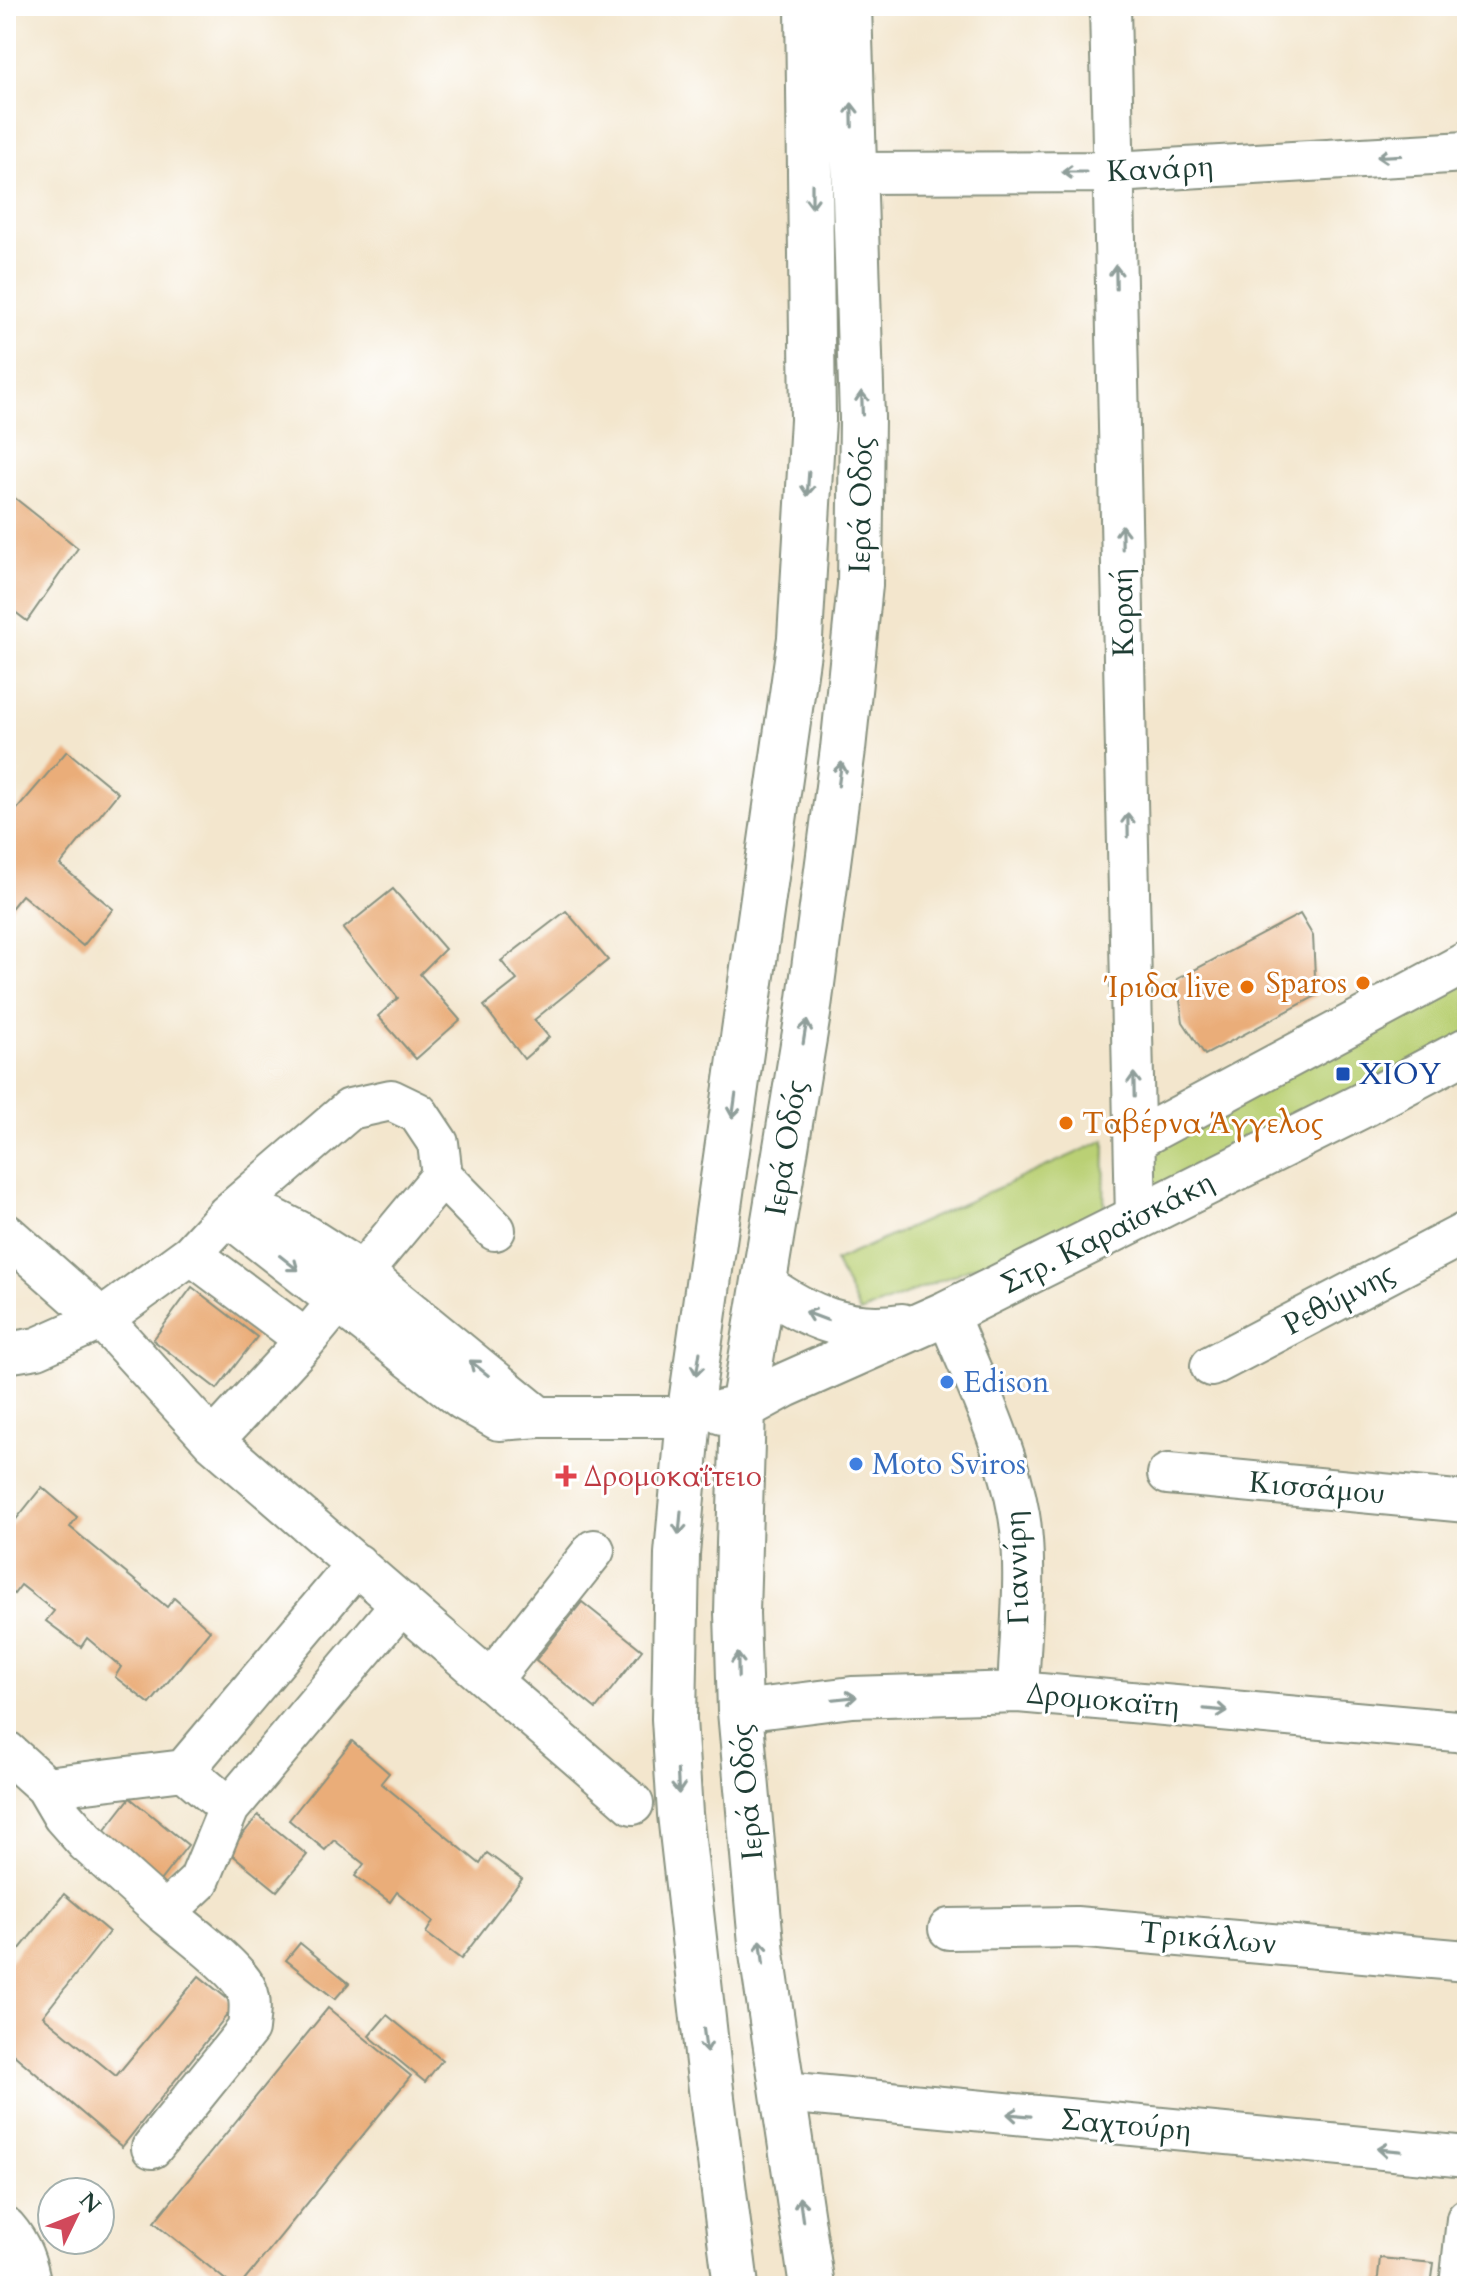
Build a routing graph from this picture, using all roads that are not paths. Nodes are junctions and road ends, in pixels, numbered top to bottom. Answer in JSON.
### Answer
{"nodes":[{"id":1,"x":808,"y":6,"type":"edge"},
{"id":2,"x":849,"y":6,"type":"edge"},
{"id":3,"x":1110,"y":6,"type":"edge"},
{"id":4,"x":1467,"y":152,"type":"edge"},
{"id":5,"x":1114,"y":172,"type":"junction"},
{"id":6,"x":853,"y":173,"type":"junction"},
{"id":7,"x":1467,"y":962,"type":"edge"},
{"id":8,"x":1467,"y":1050,"type":"edge"},
{"id":9,"x":1135,"y":1140,"type":"junction"},
{"id":10,"x":442,"y":1176,"type":"junction"},
{"id":11,"x":227,"y":1215,"type":"junction"},
{"id":12,"x":1136,"y":1219,"type":"junction"},
{"id":13,"x":495,"y":1230,"type":"dead end"},
{"id":14,"x":1467,"y":1232,"type":"edge"},
{"id":15,"x":6,"y":1234,"type":"edge"},
{"id":16,"x":191,"y":1254,"type":"junction"},
{"id":17,"x":350,"y":1286,"type":"junction"},
{"id":18,"x":764,"y":1286,"type":"junction"},
{"id":19,"x":947,"y":1313,"type":"junction"},
{"id":20,"x":102,"y":1319,"type":"junction"},
{"id":21,"x":306,"y":1340,"type":"junction"},
{"id":22,"x":6,"y":1353,"type":"edge"},
{"id":23,"x":1211,"y":1366,"type":"dead end"},
{"id":24,"x":743,"y":1408,"type":"junction"},
{"id":25,"x":689,"y":1417,"type":"junction"},
{"id":26,"x":213,"y":1441,"type":"junction"},
{"id":27,"x":1168,"y":1474,"type":"dead end"},
{"id":28,"x":1467,"y":1502,"type":"edge"},
{"id":29,"x":594,"y":1550,"type":"dead end"},
{"id":30,"x":357,"y":1564,"type":"junction"},
{"id":31,"x":402,"y":1603,"type":"junction"},
{"id":32,"x":491,"y":1680,"type":"junction"},
{"id":33,"x":1018,"y":1692,"type":"junction"},
{"id":34,"x":740,"y":1711,"type":"junction"},
{"id":35,"x":1467,"y":1732,"type":"edge"},
{"id":36,"x":6,"y":1751,"type":"edge"},
{"id":37,"x":184,"y":1770,"type":"junction"},
{"id":38,"x":46,"y":1787,"type":"junction"},
{"id":39,"x":633,"y":1804,"type":"dead end"},
{"id":40,"x":229,"y":1808,"type":"junction"},
{"id":41,"x":165,"y":1913,"type":"junction"},
{"id":42,"x":949,"y":1929,"type":"dead end"},
{"id":43,"x":1467,"y":1961,"type":"edge"},
{"id":44,"x":785,"y":2092,"type":"junction"},
{"id":45,"x":152,"y":2148,"type":"dead end"},
{"id":46,"x":1467,"y":2157,"type":"edge"},
{"id":47,"x":6,"y":2228,"type":"edge"},
{"id":48,"x":31,"y":2286,"type":"edge"},
{"id":49,"x":736,"y":2286,"type":"edge"},
{"id":50,"x":812,"y":2286,"type":"edge"}],
"edges":[{"from":1,"to":25,"type":"main road","name":"Ιερά Οδός","one_way":true},
{"from":6,"to":2,"type":"main road","name":"Ιερά Οδός","one_way":true},
{"from":3,"to":5,"type":"street","name":"Κοραή"},
{"from":4,"to":5,"type":"street","name":"Κανάρη","one_way":true},
{"from":5,"to":6,"type":"street","name":"Κανάρη","one_way":true},
{"from":9,"to":5,"type":"street","name":"Κοραή","one_way":true},
{"from":18,"to":6,"type":"main road","name":"Ιερά Οδός","one_way":true},
{"from":7,"to":9,"type":"street"},
{"from":8,"to":12,"type":"main road","name":"Στρ. Καραϊσκάκη"},
{"from":9,"to":12,"type":"street","name":"Κοραή"},
{"from":10,"to":11,"type":"street"},
{"from":10,"to":13,"type":"street"},
{"from":10,"to":17,"type":"street"},
{"from":11,"to":16,"type":"street"},
{"from":11,"to":17,"type":"street"},
{"from":12,"to":19,"type":"main road","name":"Στρ. Καραϊσκάκη"},
{"from":14,"to":23,"type":"street","name":"Ρεθύμνης"},
{"from":15,"to":20,"type":"street"},
{"from":16,"to":20,"type":"street"},
{"from":16,"to":21,"type":"street"},
{"from":17,"to":21,"type":"street"},
{"from":17,"to":25,"type":"street"},
{"from":19,"to":18,"type":"main road","one_way":true},
{"from":18,"to":24,"type":"main road","name":"Ιερά Οδός"},
{"from":19,"to":24,"type":"main road","name":"Στρ. Καραϊσκάκη"},
{"from":19,"to":33,"type":"street","name":"Γιαννίρη"},
{"from":20,"to":22,"type":"street"},
{"from":20,"to":26,"type":"street"},
{"from":21,"to":26,"type":"street"},
{"from":24,"to":25,"type":"main road","name":"Στρ. Καραϊσκάκη"},
{"from":34,"to":24,"type":"main road","name":"Ιερά Οδός","one_way":true},
{"from":25,"to":49,"type":"main road","name":"Ιερά Οδός","one_way":true},
{"from":26,"to":30,"type":"street"},
{"from":27,"to":28,"type":"street","name":"Κισσάμου"},
{"from":29,"to":32,"type":"street"},
{"from":30,"to":31,"type":"street"},
{"from":30,"to":37,"type":"street"},
{"from":31,"to":32,"type":"street"},
{"from":31,"to":40,"type":"street"},
{"from":32,"to":39,"type":"street"},
{"from":34,"to":33,"type":"street","name":"Δρομοκαϊτη","one_way":true},
{"from":33,"to":35,"type":"street","name":"Δρομοκαϊτη","one_way":true},
{"from":44,"to":34,"type":"main road","name":"Ιερά Οδός","one_way":true},
{"from":36,"to":38,"type":"street"},
{"from":37,"to":38,"type":"street"},
{"from":37,"to":40,"type":"street"},
{"from":38,"to":41,"type":"street"},
{"from":40,"to":41,"type":"street"},
{"from":41,"to":45,"type":"street"},
{"from":42,"to":43,"type":"street","name":"Τρικάλων"},
{"from":46,"to":44,"type":"street","name":"Σαχτούρη","one_way":true},
{"from":50,"to":44,"type":"main road","name":"Ιερά Οδός","one_way":true},
{"from":47,"to":48,"type":"street"}]}
